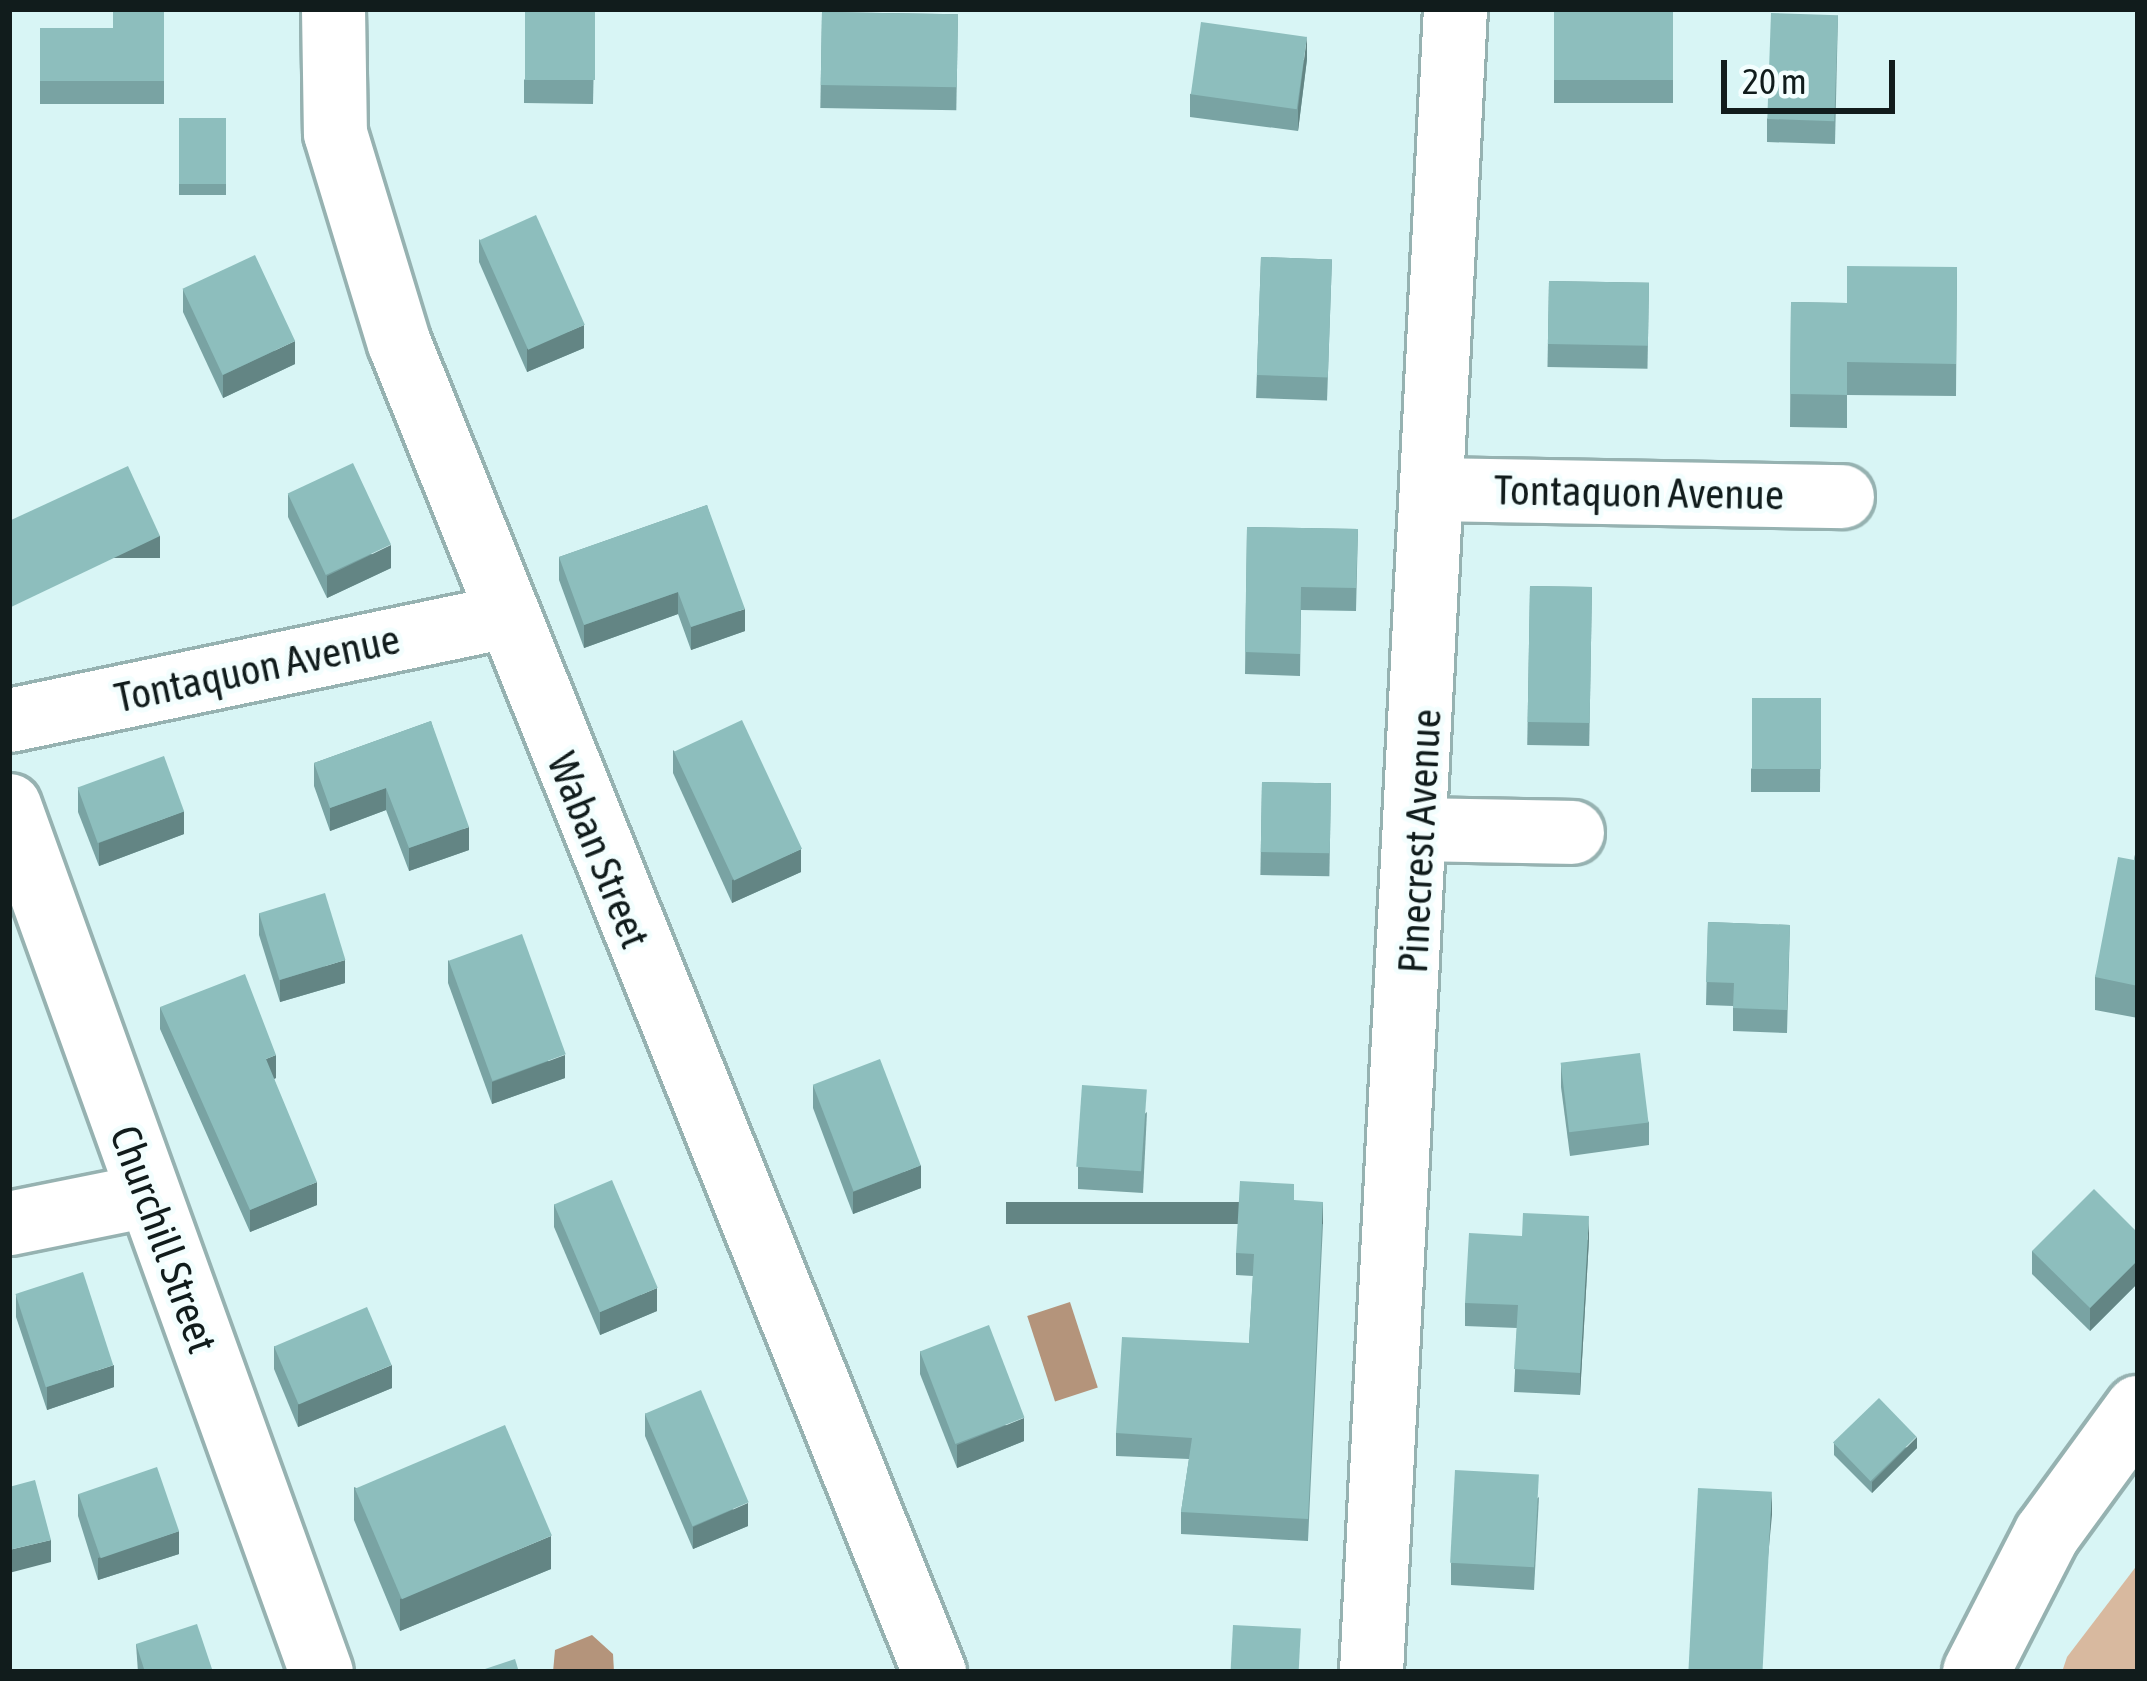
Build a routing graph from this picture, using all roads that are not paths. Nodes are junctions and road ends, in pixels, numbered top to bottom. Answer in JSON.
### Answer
{"nodes":[{"id":1,"x":333,"y":9,"type":"edge"},
{"id":2,"x":1454,"y":9,"type":"edge"},
{"id":3,"x":1436,"y":489,"type":"junction"},
{"id":4,"x":1842,"y":496,"type":"dead end"},
{"id":5,"x":506,"y":616,"type":"junction"},
{"id":6,"x":9,"y":720,"type":"edge"},
{"id":7,"x":9,"y":805,"type":"edge"},
{"id":8,"x":1419,"y":829,"type":"junction"},
{"id":9,"x":1572,"y":832,"type":"dead end"},
{"id":10,"x":148,"y":1196,"type":"junction"},
{"id":11,"x":9,"y":1223,"type":"edge"},
{"id":12,"x":2138,"y":1409,"type":"edge"},
{"id":13,"x":321,"y":1672,"type":"edge"},
{"id":14,"x":934,"y":1672,"type":"edge"},
{"id":15,"x":1370,"y":1672,"type":"edge"},
{"id":16,"x":1976,"y":1672,"type":"edge"}],
"edges":[{"from":1,"to":5,"type":"street","name":"Waban Street"},
{"from":2,"to":3,"type":"street","name":"Pinecrest Avenue"},
{"from":3,"to":4,"type":"street","name":"Tontaquon Avenue"},
{"from":3,"to":8,"type":"street","name":"Pinecrest Avenue"},
{"from":5,"to":6,"type":"street","name":"Tontaquon Avenue"},
{"from":5,"to":14,"type":"street","name":"Waban Street"},
{"from":7,"to":10,"type":"street","name":"Churchill Street"},
{"from":8,"to":9,"type":"street"},
{"from":8,"to":15,"type":"street","name":"Pinecrest Avenue"},
{"from":10,"to":11,"type":"street"},
{"from":10,"to":13,"type":"street","name":"Churchill Street"},
{"from":12,"to":16,"type":"main road"}]}
